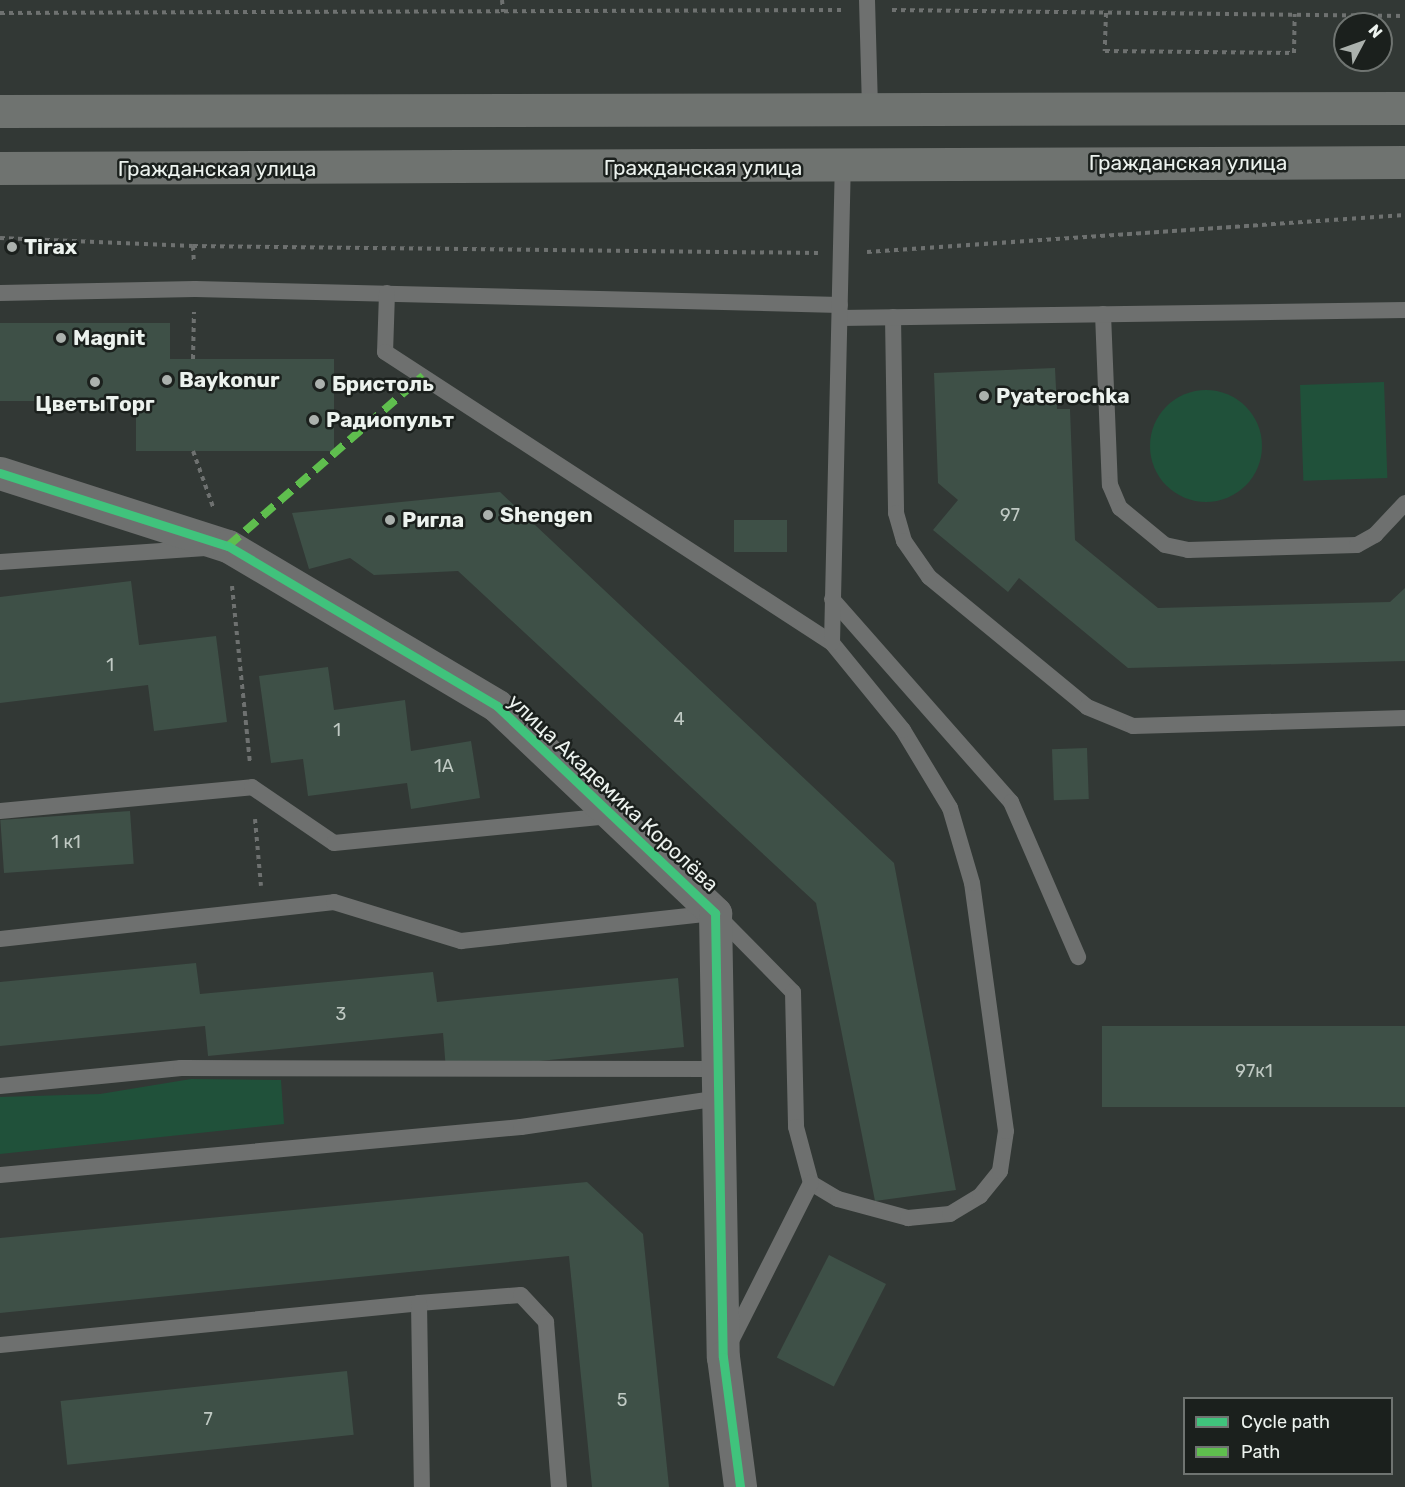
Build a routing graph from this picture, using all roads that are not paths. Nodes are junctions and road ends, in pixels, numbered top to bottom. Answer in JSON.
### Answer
{"nodes":[{"id":1,"x":867,"y":7,"type":"edge"},
{"id":2,"x":1405,"y":108,"type":"edge"},
{"id":3,"x":870,"y":109,"type":"junction"},
{"id":4,"x":0,"y":111,"type":"edge"},
{"id":5,"x":1405,"y":162,"type":"edge"},
{"id":6,"x":0,"y":168,"type":"edge"},
{"id":7,"x":843,"y":168,"type":"junction"},
{"id":8,"x":0,"y":293,"type":"edge"},
{"id":9,"x":387,"y":293,"type":"junction"},
{"id":10,"x":1405,"y":310,"type":"edge"},
{"id":11,"x":840,"y":311,"type":"junction"},
{"id":12,"x":1103,"y":314,"type":"junction"},
{"id":13,"x":893,"y":317,"type":"junction"},
{"id":14,"x":0,"y":473,"type":"edge"},
{"id":15,"x":1405,"y":503,"type":"edge"},
{"id":16,"x":228,"y":546,"type":"junction"},
{"id":17,"x":0,"y":562,"type":"edge"},
{"id":18,"x":832,"y":599,"type":"junction"},
{"id":19,"x":832,"y":643,"type":"junction"},
{"id":20,"x":1405,"y":718,"type":"edge"},
{"id":21,"x":0,"y":811,"type":"edge"},
{"id":22,"x":610,"y":816,"type":"junction"},
{"id":23,"x":715,"y":913,"type":"junction"},
{"id":24,"x":0,"y":939,"type":"edge"},
{"id":25,"x":1077,"y":957,"type":"dead end"},
{"id":26,"x":721,"y":1084,"type":"junction"},
{"id":27,"x":0,"y":1086,"type":"edge"},
{"id":28,"x":0,"y":1175,"type":"edge"},
{"id":29,"x":811,"y":1183,"type":"junction"},
{"id":30,"x":420,"y":1303,"type":"junction"},
{"id":31,"x":0,"y":1345,"type":"edge"},
{"id":32,"x":723,"y":1357,"type":"junction"},
{"id":33,"x":422,"y":1487,"type":"edge"},
{"id":34,"x":559,"y":1487,"type":"edge"},
{"id":35,"x":740,"y":1487,"type":"edge"}],
"edges":[{"from":1,"to":3,"type":"lane"},
{"from":2,"to":3,"type":"main road"},
{"from":3,"to":4,"type":"main road"},
{"from":5,"to":7,"type":"main road","name":"Гражданская улица"},
{"from":6,"to":7,"type":"main road","name":"Гражданская улица"},
{"from":7,"to":11,"type":"lane"},
{"from":8,"to":9,"type":"lane"},
{"from":9,"to":11,"type":"lane"},
{"from":9,"to":19,"type":"lane"},
{"from":10,"to":12,"type":"lane"},
{"from":11,"to":13,"type":"lane"},
{"from":11,"to":18,"type":"lane"},
{"from":12,"to":13,"type":"lane"},
{"from":12,"to":15,"type":"lane"},
{"from":13,"to":20,"type":"lane"},
{"from":14,"to":16,"type":"street","name":"улица Академика Королёва"},
{"from":16,"to":17,"type":"lane"},
{"from":16,"to":22,"type":"street","name":"улица Академика Королёва"},
{"from":18,"to":19,"type":"lane"},
{"from":18,"to":25,"type":"lane"},
{"from":19,"to":29,"type":"lane"},
{"from":21,"to":22,"type":"lane"},
{"from":22,"to":23,"type":"street","name":"улица Академика Королёва"},
{"from":23,"to":24,"type":"lane"},
{"from":23,"to":26,"type":"street","name":"улица Академика Королёва"},
{"from":23,"to":29,"type":"lane"},
{"from":26,"to":27,"type":"lane"},
{"from":26,"to":28,"type":"lane"},
{"from":26,"to":32,"type":"street","name":"улица Академика Королёва"},
{"from":29,"to":32,"type":"lane"},
{"from":30,"to":31,"type":"lane"},
{"from":30,"to":33,"type":"lane"},
{"from":30,"to":34,"type":"lane"},
{"from":32,"to":35,"type":"street","name":"улица Академика Королёва"}]}
